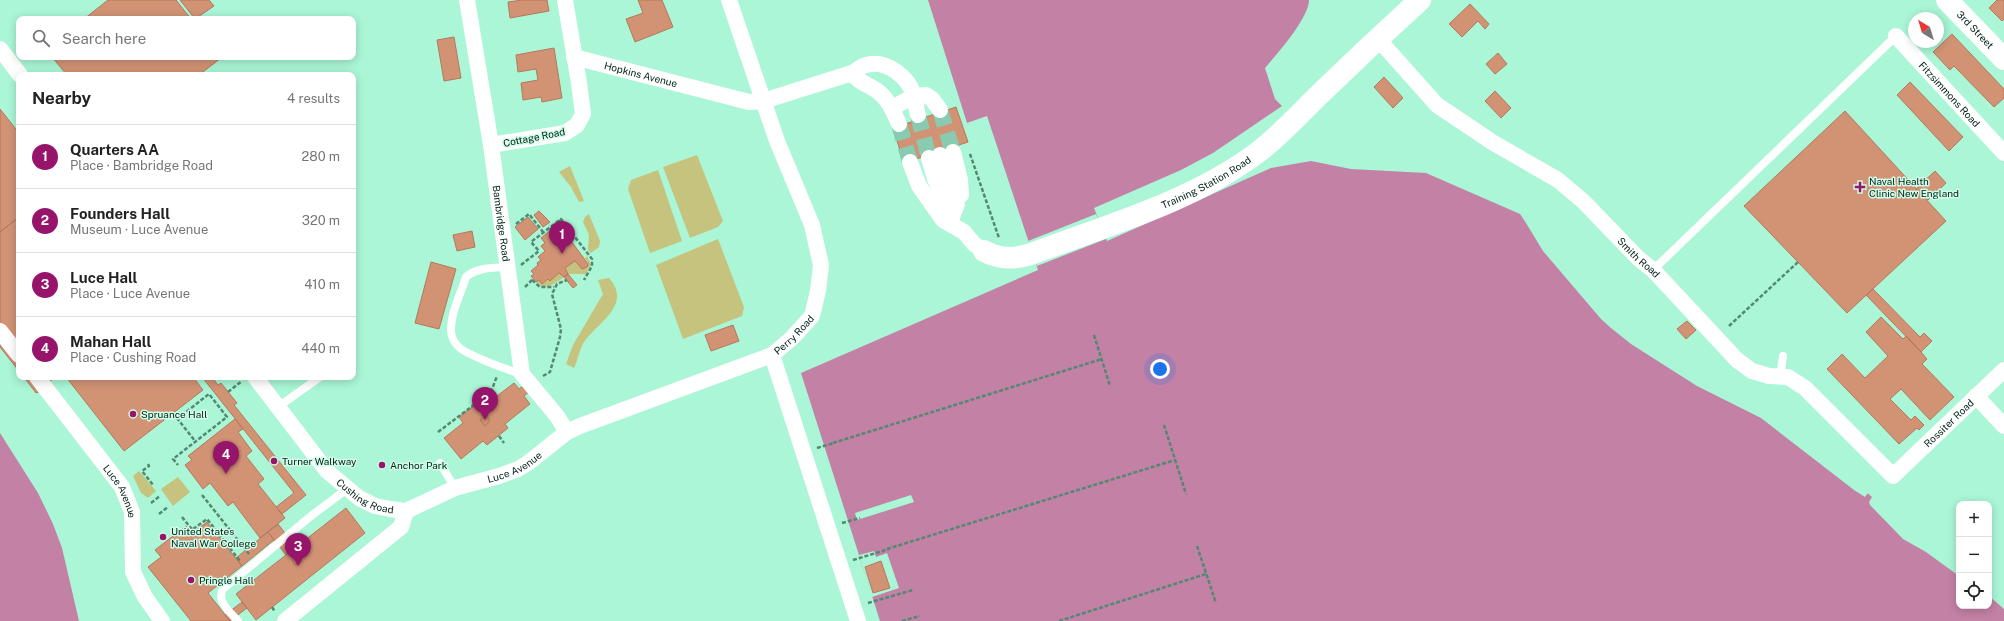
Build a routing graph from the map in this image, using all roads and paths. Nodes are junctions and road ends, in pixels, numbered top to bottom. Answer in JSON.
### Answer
{"nodes":[{"id":1,"x":467,"y":0,"type":"edge"},
{"id":2,"x":565,"y":0,"type":"edge"},
{"id":3,"x":729,"y":0,"type":"edge"},
{"id":4,"x":1420,"y":0,"type":"edge"},
{"id":5,"x":1948,"y":0,"type":"edge"},
{"id":6,"x":1896,"y":36,"type":"joint"},
{"id":7,"x":1378,"y":39,"type":"junction"},
{"id":8,"x":0,"y":49,"type":"edge"},
{"id":9,"x":574,"y":57,"type":"junction"},
{"id":10,"x":2004,"y":60,"type":"edge"},
{"id":11,"x":18,"y":72,"type":"edge"},
{"id":12,"x":852,"y":73,"type":"junction"},
{"id":13,"x":914,"y":96,"type":"junction"},
{"id":14,"x":763,"y":101,"type":"junction"},
{"id":15,"x":892,"y":108,"type":"junction"},
{"id":16,"x":899,"y":124,"type":"tunnel mouth"},
{"id":17,"x":491,"y":145,"type":"junction"},
{"id":18,"x":969,"y":149,"type":"dead end"},
{"id":19,"x":2004,"y":152,"type":"edge"},
{"id":20,"x":938,"y":158,"type":"junction"},
{"id":21,"x":953,"y":215,"type":"junction"},
{"id":22,"x":559,"y":220,"type":"junction"},
{"id":23,"x":513,"y":225,"type":"dead end"},
{"id":24,"x":564,"y":231,"type":"dead end"},
{"id":25,"x":543,"y":232,"type":"junction"},
{"id":26,"x":997,"y":234,"type":"dead end"},
{"id":27,"x":984,"y":251,"type":"joint"},
{"id":28,"x":1798,"y":262,"type":"dead end"},
{"id":29,"x":512,"y":268,"type":"junction"},
{"id":30,"x":1653,"y":270,"type":"junction"},
{"id":31,"x":532,"y":280,"type":"dead end"},
{"id":32,"x":567,"y":280,"type":"dead end"},
{"id":33,"x":584,"y":280,"type":"dead end"},
{"id":34,"x":554,"y":287,"type":"junction"},
{"id":35,"x":1728,"y":326,"type":"dead end"},
{"id":36,"x":0,"y":331,"type":"edge"},
{"id":37,"x":1094,"y":335,"type":"dead end"},
{"id":38,"x":16,"y":351,"type":"edge"},
{"id":39,"x":772,"y":355,"type":"junction"},
{"id":40,"x":1783,"y":356,"type":"dead end"},
{"id":41,"x":1102,"y":359,"type":"junction"},
{"id":42,"x":499,"y":370,"type":"dead end"},
{"id":43,"x":2004,"y":370,"type":"edge"},
{"id":44,"x":530,"y":374,"type":"junction"},
{"id":45,"x":1780,"y":377,"type":"junction"},
{"id":46,"x":39,"y":380,"type":"edge"},
{"id":47,"x":247,"y":380,"type":"edge"},
{"id":48,"x":252,"y":380,"type":"edge"},
{"id":49,"x":316,"y":380,"type":"edge"},
{"id":50,"x":1110,"y":386,"type":"dead end"},
{"id":51,"x":228,"y":392,"type":"dead end"},
{"id":52,"x":1976,"y":396,"type":"junction"},
{"id":53,"x":278,"y":407,"type":"junction"},
{"id":54,"x":173,"y":413,"type":"dead end"},
{"id":55,"x":177,"y":418,"type":"junction"},
{"id":56,"x":1164,"y":425,"type":"dead end"},
{"id":57,"x":2004,"y":426,"type":"edge"},
{"id":58,"x":438,"y":432,"type":"dead end"},
{"id":59,"x":567,"y":432,"type":"junction"},
{"id":60,"x":499,"y":436,"type":"dead end"},
{"id":61,"x":842,"y":440,"type":"junction"},
{"id":62,"x":196,"y":441,"type":"junction"},
{"id":63,"x":504,"y":443,"type":"dead end"},
{"id":64,"x":833,"y":443,"type":"dead end"},
{"id":65,"x":824,"y":446,"type":"dead end"},
{"id":66,"x":1175,"y":460,"type":"junction"},
{"id":67,"x":440,"y":463,"type":"dead end"},
{"id":68,"x":148,"y":464,"type":"dead end"},
{"id":69,"x":178,"y":465,"type":"dead end"},
{"id":70,"x":1893,"y":476,"type":"joint"},
{"id":71,"x":153,"y":485,"type":"dead end"},
{"id":72,"x":454,"y":488,"type":"junction"},
{"id":73,"x":347,"y":489,"type":"junction"},
{"id":74,"x":1186,"y":494,"type":"dead end"},
{"id":75,"x":202,"y":495,"type":"dead end"},
{"id":76,"x":160,"y":496,"type":"dead end"},
{"id":77,"x":150,"y":503,"type":"dead end"},
{"id":78,"x":168,"y":507,"type":"dead end"},
{"id":79,"x":406,"y":511,"type":"junction"},
{"id":80,"x":159,"y":514,"type":"dead end"},
{"id":81,"x":182,"y":517,"type":"dead end"},
{"id":82,"x":860,"y":518,"type":"dead end"},
{"id":83,"x":848,"y":521,"type":"dead end"},
{"id":84,"x":1197,"y":546,"type":"dead end"},
{"id":85,"x":893,"y":548,"type":"junction"},
{"id":86,"x":887,"y":549,"type":"dead end"},
{"id":87,"x":858,"y":558,"type":"dead end"},
{"id":88,"x":256,"y":562,"type":"junction"},
{"id":89,"x":247,"y":570,"type":"junction"},
{"id":90,"x":1206,"y":574,"type":"junction"},
{"id":91,"x":913,"y":590,"type":"dead end"},
{"id":92,"x":874,"y":601,"type":"dead end"},
{"id":93,"x":1216,"y":603,"type":"dead end"},
{"id":94,"x":920,"y":616,"type":"dead end"},
{"id":95,"x":162,"y":621,"type":"edge"},
{"id":96,"x":238,"y":621,"type":"edge"},
{"id":97,"x":286,"y":621,"type":"edge"},
{"id":98,"x":858,"y":621,"type":"edge"},
{"id":99,"x":902,"y":621,"type":"edge"},
{"id":100,"x":1059,"y":621,"type":"edge"}],
"edges":[{"from":1,"to":17,"type":"street","name":"Bambridge Road"},
{"from":2,"to":9,"type":"street"},
{"from":3,"to":14,"type":"street","name":"Perry Road"},
{"from":4,"to":7,"type":"street","name":"Training Station Road"},
{"from":5,"to":10,"type":"street","name":"3rd Street"},
{"from":6,"to":19,"type":"street","name":"Fitzsimmons Road"},
{"from":6,"to":30,"type":"lane"},
{"from":7,"to":27,"type":"street","name":"Training Station Road"},
{"from":7,"to":30,"type":"street","name":"Smith Road"},
{"from":8,"to":11,"type":"street"},
{"from":9,"to":14,"type":"street","name":"Hopkins Avenue"},
{"from":9,"to":17,"type":"street","name":"Cottage Road"},
{"from":12,"to":13,"type":"street"},
{"from":12,"to":14,"type":"street"},
{"from":12,"to":15,"type":"street"},
{"from":13,"to":13,"type":"street"},
{"from":13,"to":15,"type":"street"},
{"from":14,"to":39,"type":"street","name":"Perry Road"},
{"from":15,"to":16,"type":"street"},
{"from":17,"to":29,"type":"street","name":"Bambridge Road"},
{"from":18,"to":26,"type":"path"},
{"from":20,"to":21,"type":"street"},
{"from":20,"to":21,"type":"street"},
{"from":20,"to":21,"type":"street","name":"Training Station Road"},
{"from":21,"to":27,"type":"street","name":"Training Station Road"},
{"from":22,"to":24,"type":"path"},
{"from":22,"to":25,"type":"path"},
{"from":22,"to":33,"type":"path"},
{"from":23,"to":25,"type":"path"},
{"from":25,"to":29,"type":"path"},
{"from":28,"to":35,"type":"path"},
{"from":29,"to":44,"type":"street","name":"Bambridge Road"},
{"from":29,"to":44,"type":"lane"},
{"from":30,"to":45,"type":"street","name":"Smith Road"},
{"from":31,"to":34,"type":"path"},
{"from":32,"to":34,"type":"path"},
{"from":34,"to":44,"type":"path"},
{"from":36,"to":38,"type":"street"},
{"from":37,"to":41,"type":"path"},
{"from":39,"to":59,"type":"street","name":"Luce Avenue"},
{"from":39,"to":98,"type":"street","name":"Perry Road"},
{"from":40,"to":45,"type":"lane"},
{"from":41,"to":50,"type":"path"},
{"from":41,"to":61,"type":"path"},
{"from":42,"to":58,"type":"path"},
{"from":43,"to":52,"type":"street","name":"Rossiter Road"},
{"from":44,"to":59,"type":"street"},
{"from":45,"to":70,"type":"street","name":"Smith Road"},
{"from":46,"to":95,"type":"street","name":"Luce Avenue"},
{"from":47,"to":51,"type":"path"},
{"from":48,"to":53,"type":"street","name":"Cushing Road"},
{"from":49,"to":53,"type":"lane"},
{"from":52,"to":57,"type":"street"},
{"from":52,"to":70,"type":"street","name":"Rossiter Road"},
{"from":53,"to":73,"type":"street","name":"Cushing Road"},
{"from":54,"to":55,"type":"path"},
{"from":55,"to":62,"type":"path"},
{"from":55,"to":62,"type":"path"},
{"from":56,"to":66,"type":"path"},
{"from":59,"to":72,"type":"street","name":"Luce Avenue"},
{"from":60,"to":63,"type":"path"},
{"from":61,"to":64,"type":"path"},
{"from":61,"to":65,"type":"path"},
{"from":62,"to":69,"type":"path"},
{"from":66,"to":74,"type":"path"},
{"from":66,"to":85,"type":"path"},
{"from":67,"to":72,"type":"lane"},
{"from":68,"to":71,"type":"path"},
{"from":72,"to":79,"type":"street","name":"Luce Avenue"},
{"from":73,"to":79,"type":"street","name":"Cushing Road"},
{"from":73,"to":88,"type":"lane"},
{"from":75,"to":88,"type":"path"},
{"from":76,"to":77,"type":"path"},
{"from":78,"to":80,"type":"path"},
{"from":79,"to":97,"type":"street"},
{"from":81,"to":89,"type":"path"},
{"from":82,"to":83,"type":"path"},
{"from":84,"to":90,"type":"path"},
{"from":85,"to":86,"type":"path"},
{"from":85,"to":87,"type":"path"},
{"from":88,"to":89,"type":"lane"},
{"from":89,"to":96,"type":"lane"},
{"from":90,"to":93,"type":"path"},
{"from":90,"to":100,"type":"path"},
{"from":91,"to":92,"type":"path"},
{"from":94,"to":99,"type":"path"}]}
